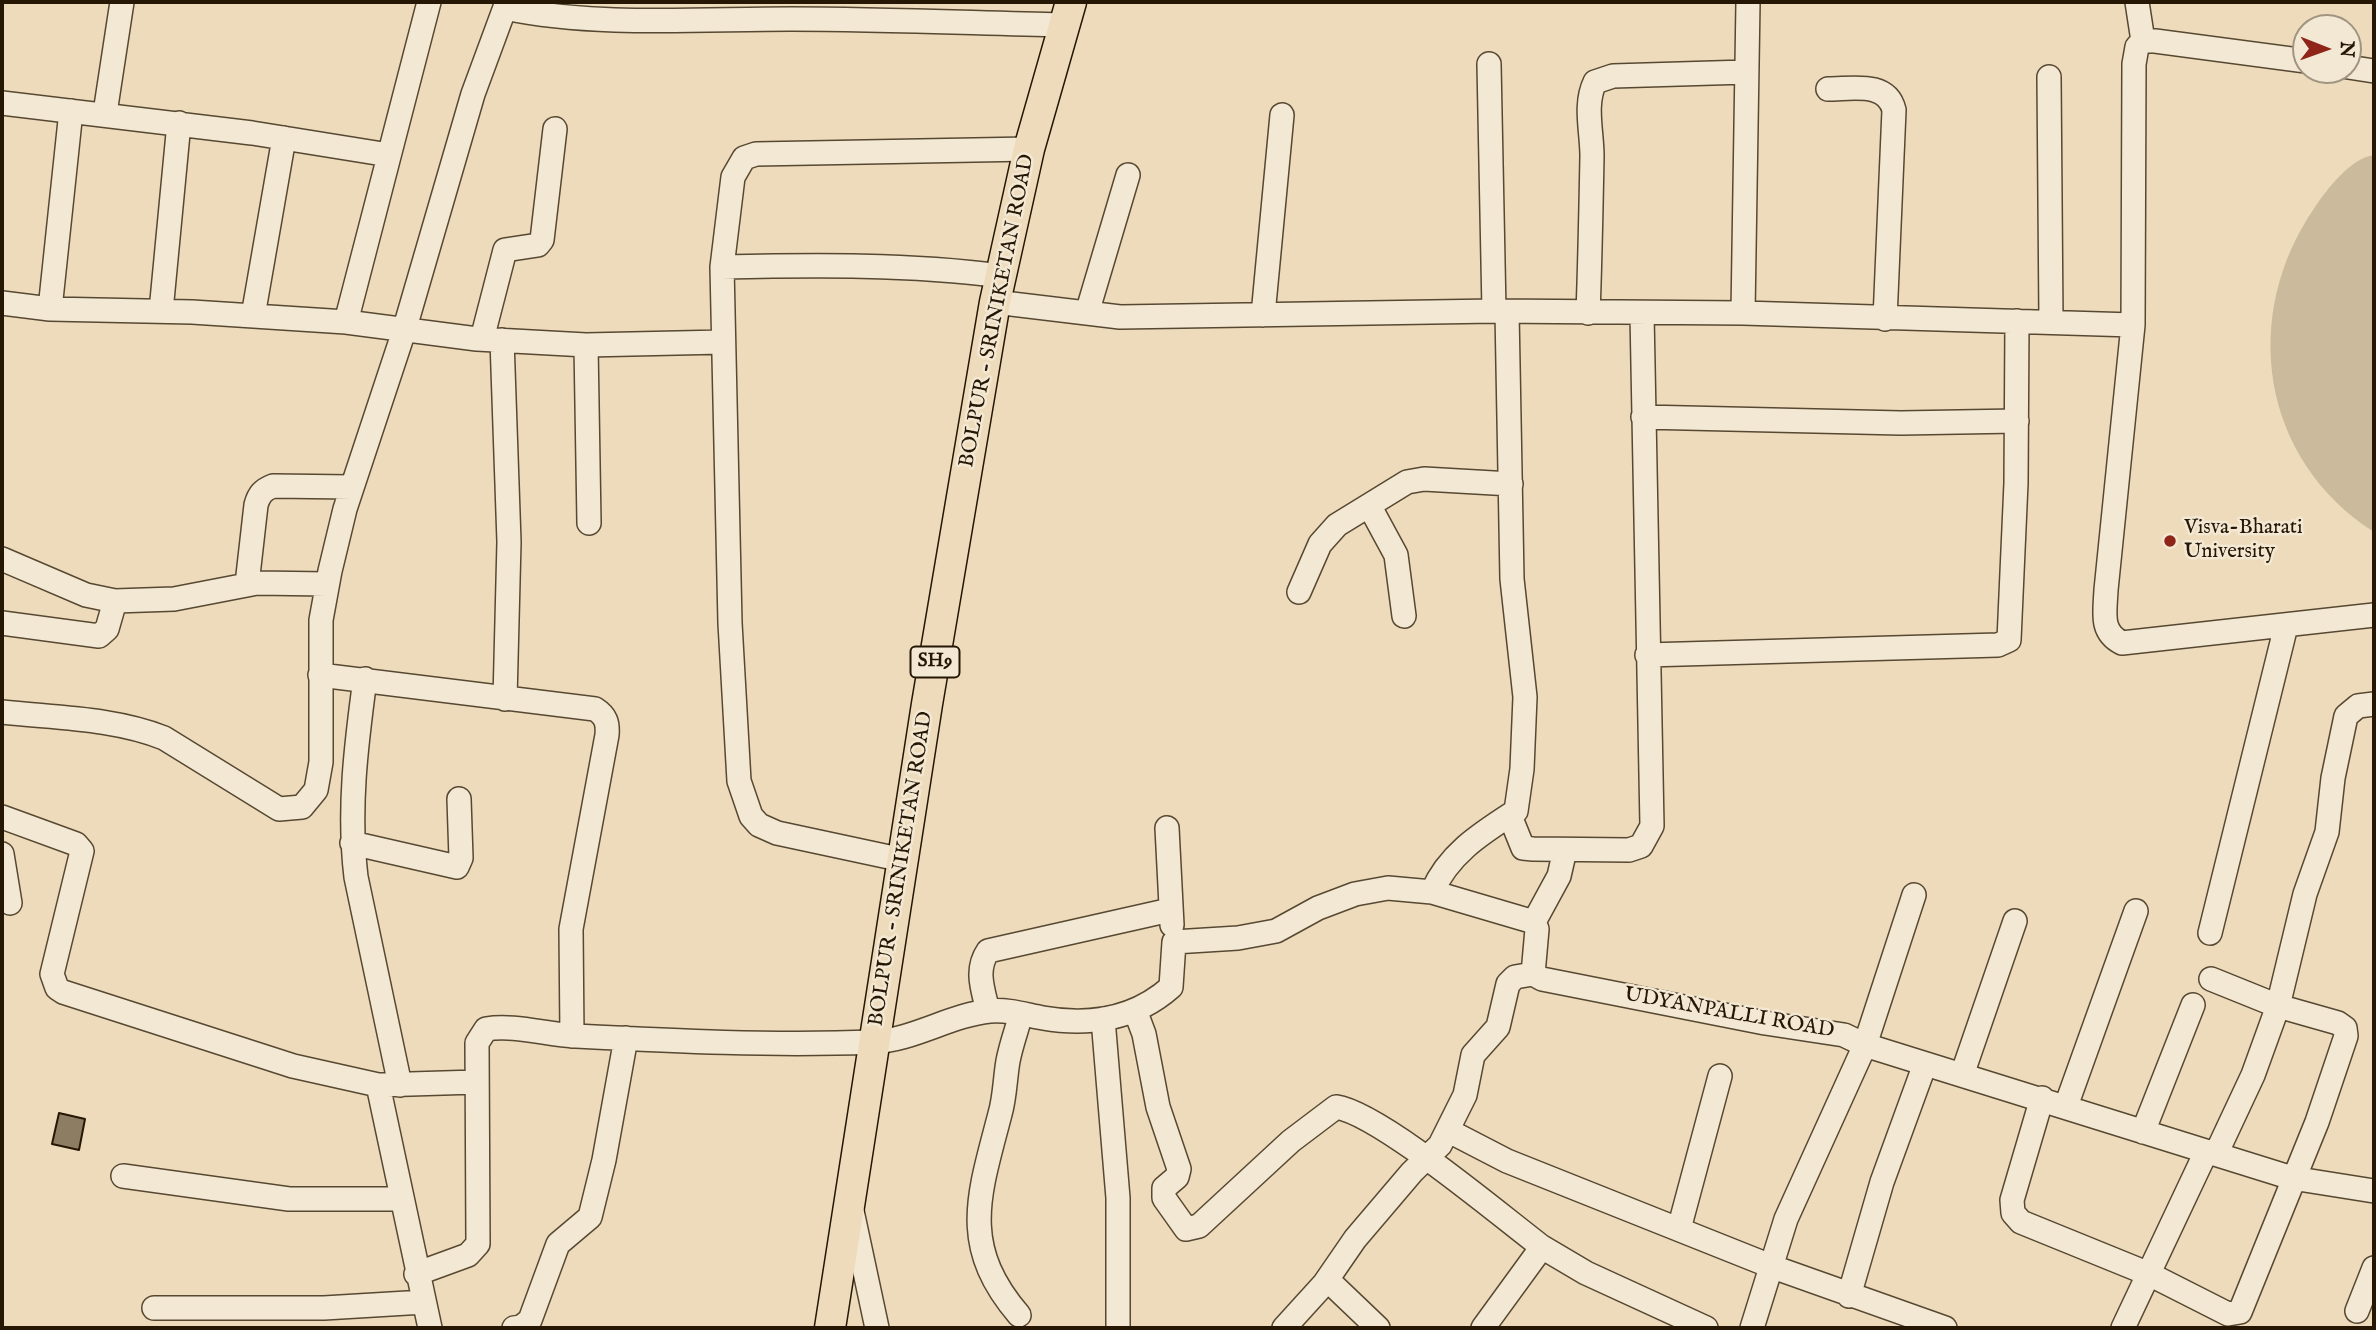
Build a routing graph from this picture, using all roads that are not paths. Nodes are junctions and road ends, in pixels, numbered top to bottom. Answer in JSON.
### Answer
{"nodes":[{"id":1,"x":122,"y":2,"type":"edge"},
{"id":2,"x":429,"y":2,"type":"edge"},
{"id":3,"x":1748,"y":2,"type":"edge"},
{"id":4,"x":2137,"y":2,"type":"edge"},
{"id":5,"x":524,"y":8,"type":"edge"},
{"id":6,"x":1066,"y":13,"type":"edge"},
{"id":7,"x":2143,"y":41,"type":"junction"},
{"id":8,"x":2292,"y":59,"type":"edge"},
{"id":9,"x":1489,"y":64,"type":"dead end"},
{"id":10,"x":1746,"y":72,"type":"junction"},
{"id":11,"x":2049,"y":77,"type":"dead end"},
{"id":12,"x":1828,"y":89,"type":"dead end"},
{"id":13,"x":2,"y":103,"type":"edge"},
{"id":14,"x":71,"y":111,"type":"junction"},
{"id":15,"x":105,"y":113,"type":"junction"},
{"id":16,"x":1282,"y":114,"type":"dead end"},
{"id":17,"x":179,"y":123,"type":"junction"},
{"id":18,"x":555,"y":129,"type":"dead end"},
{"id":19,"x":284,"y":138,"type":"junction"},
{"id":20,"x":1029,"y":149,"type":"junction"},
{"id":21,"x":389,"y":155,"type":"junction"},
{"id":22,"x":1128,"y":175,"type":"dead end"},
{"id":23,"x":722,"y":267,"type":"junction"},
{"id":24,"x":999,"y":289,"type":"junction"},
{"id":25,"x":2,"y":303,"type":"edge"},
{"id":26,"x":50,"y":309,"type":"junction"},
{"id":27,"x":1501,"y":311,"type":"junction"},
{"id":28,"x":161,"y":312,"type":"junction"},
{"id":29,"x":1087,"y":313,"type":"junction"},
{"id":30,"x":1588,"y":313,"type":"junction"},
{"id":31,"x":1743,"y":313,"type":"junction"},
{"id":32,"x":1642,"y":314,"type":"junction"},
{"id":33,"x":1263,"y":315,"type":"junction"},
{"id":34,"x":253,"y":316,"type":"junction"},
{"id":35,"x":1885,"y":319,"type":"junction"},
{"id":36,"x":2017,"y":321,"type":"junction"},
{"id":37,"x":2051,"y":321,"type":"junction"},
{"id":38,"x":346,"y":322,"type":"junction"},
{"id":39,"x":2133,"y":325,"type":"junction"},
{"id":40,"x":404,"y":331,"type":"junction"},
{"id":41,"x":492,"y":339,"type":"junction"},
{"id":42,"x":723,"y":342,"type":"junction"},
{"id":43,"x":586,"y":345,"type":"junction"},
{"id":44,"x":1643,"y":418,"type":"junction"},
{"id":45,"x":2017,"y":421,"type":"junction"},
{"id":46,"x":1511,"y":484,"type":"junction"},
{"id":47,"x":352,"y":487,"type":"junction"},
{"id":48,"x":1370,"y":507,"type":"junction"},
{"id":49,"x":589,"y":523,"type":"dead end"},
{"id":50,"x":2,"y":559,"type":"edge"},
{"id":51,"x":247,"y":584,"type":"junction"},
{"id":52,"x":327,"y":584,"type":"junction"},
{"id":53,"x":1300,"y":592,"type":"dead end"},
{"id":54,"x":115,"y":601,"type":"junction"},
{"id":55,"x":1404,"y":615,"type":"dead end"},
{"id":56,"x":2374,"y":615,"type":"edge"},
{"id":57,"x":2,"y":623,"type":"edge"},
{"id":58,"x":2286,"y":626,"type":"junction"},
{"id":59,"x":1647,"y":655,"type":"junction"},
{"id":60,"x":320,"y":675,"type":"junction"},
{"id":61,"x":365,"y":679,"type":"junction"},
{"id":62,"x":505,"y":699,"type":"junction"},
{"id":63,"x":2374,"y":704,"type":"edge"},
{"id":64,"x":2,"y":712,"type":"edge"},
{"id":65,"x":321,"y":762,"type":"junction"},
{"id":66,"x":354,"y":764,"type":"junction"},
{"id":67,"x":459,"y":799,"type":"dead end"},
{"id":68,"x":1510,"y":816,"type":"junction"},
{"id":69,"x":2,"y":817,"type":"edge"},
{"id":70,"x":1167,"y":828,"type":"dead end"},
{"id":71,"x":352,"y":843,"type":"junction"},
{"id":72,"x":1565,"y":850,"type":"junction"},
{"id":73,"x":2,"y":854,"type":"edge"},
{"id":74,"x":903,"y":860,"type":"junction"},
{"id":75,"x":1432,"y":892,"type":"junction"},
{"id":76,"x":1914,"y":895,"type":"dead end"},
{"id":77,"x":10,"y":903,"type":"dead end"},
{"id":78,"x":1170,"y":910,"type":"junction"},
{"id":79,"x":2136,"y":911,"type":"dead end"},
{"id":80,"x":2015,"y":921,"type":"dead end"},
{"id":81,"x":1534,"y":922,"type":"junction"},
{"id":82,"x":2210,"y":933,"type":"dead end"},
{"id":83,"x":1174,"y":942,"type":"junction"},
{"id":84,"x":1533,"y":974,"type":"junction"},
{"id":85,"x":2211,"y":979,"type":"dead end"},
{"id":86,"x":2193,"y":1005,"type":"dead end"},
{"id":87,"x":2278,"y":1006,"type":"junction"},
{"id":88,"x":1135,"y":1010,"type":"junction"},
{"id":89,"x":988,"y":1011,"type":"junction"},
{"id":90,"x":1021,"y":1014,"type":"junction"},
{"id":91,"x":1103,"y":1019,"type":"junction"},
{"id":92,"x":572,"y":1036,"type":"junction"},
{"id":93,"x":626,"y":1038,"type":"junction"},
{"id":94,"x":876,"y":1042,"type":"junction"},
{"id":95,"x":1865,"y":1045,"type":"junction"},
{"id":96,"x":1926,"y":1064,"type":"junction"},
{"id":97,"x":1962,"y":1075,"type":"junction"},
{"id":98,"x":1720,"y":1076,"type":"dead end"},
{"id":99,"x":476,"y":1082,"type":"junction"},
{"id":100,"x":388,"y":1085,"type":"junction"},
{"id":101,"x":2042,"y":1098,"type":"junction"},
{"id":102,"x":2066,"y":1106,"type":"junction"},
{"id":103,"x":1449,"y":1131,"type":"junction"},
{"id":104,"x":2143,"y":1132,"type":"junction"},
{"id":105,"x":2211,"y":1153,"type":"junction"},
{"id":106,"x":1427,"y":1160,"type":"junction"},
{"id":107,"x":123,"y":1176,"type":"dead end"},
{"id":108,"x":2292,"y":1178,"type":"junction"},
{"id":109,"x":2374,"y":1191,"type":"edge"},
{"id":110,"x":849,"y":1198,"type":"junction"},
{"id":111,"x":402,"y":1199,"type":"junction"},
{"id":112,"x":1679,"y":1229,"type":"junction"},
{"id":113,"x":1542,"y":1247,"type":"junction"},
{"id":114,"x":1773,"y":1267,"type":"junction"},
{"id":115,"x":2374,"y":1268,"type":"edge"},
{"id":116,"x":416,"y":1274,"type":"junction"},
{"id":117,"x":2149,"y":1274,"type":"junction"},
{"id":118,"x":1324,"y":1284,"type":"junction"},
{"id":119,"x":1849,"y":1296,"type":"junction"},
{"id":120,"x":424,"y":1302,"type":"junction"},
{"id":121,"x":154,"y":1308,"type":"dead end"},
{"id":122,"x":2357,"y":1311,"type":"dead end"},
{"id":123,"x":1019,"y":1315,"type":"dead end"},
{"id":124,"x":2233,"y":1321,"type":"edge"},
{"id":125,"x":430,"y":1328,"type":"edge"},
{"id":126,"x":514,"y":1328,"type":"edge"},
{"id":127,"x":830,"y":1328,"type":"edge"},
{"id":128,"x":877,"y":1328,"type":"edge"},
{"id":129,"x":1118,"y":1328,"type":"edge"},
{"id":130,"x":1284,"y":1328,"type":"edge"},
{"id":131,"x":1378,"y":1328,"type":"edge"},
{"id":132,"x":1483,"y":1328,"type":"edge"},
{"id":133,"x":1706,"y":1328,"type":"edge"},
{"id":134,"x":1752,"y":1328,"type":"edge"},
{"id":135,"x":1945,"y":1328,"type":"edge"},
{"id":136,"x":2123,"y":1328,"type":"edge"}],
"edges":[{"from":1,"to":15,"type":"street"},
{"from":2,"to":21,"type":"street"},
{"from":3,"to":10,"type":"street"},
{"from":4,"to":7,"type":"street"},
{"from":5,"to":6,"type":"street"},
{"from":5,"to":40,"type":"street"},
{"from":6,"to":20,"type":"main road","name":"BOLPUR - SRINIKETAN ROAD","number":"SH9"},
{"from":7,"to":8,"type":"street"},
{"from":7,"to":39,"type":"street"},
{"from":9,"to":27,"type":"street"},
{"from":10,"to":30,"type":"street"},
{"from":10,"to":31,"type":"street"},
{"from":11,"to":37,"type":"street"},
{"from":12,"to":35,"type":"street"},
{"from":13,"to":14,"type":"street"},
{"from":14,"to":15,"type":"street"},
{"from":14,"to":26,"type":"street"},
{"from":15,"to":17,"type":"street"},
{"from":16,"to":33,"type":"street"},
{"from":17,"to":19,"type":"street"},
{"from":17,"to":28,"type":"street"},
{"from":18,"to":41,"type":"street"},
{"from":19,"to":21,"type":"street"},
{"from":19,"to":34,"type":"street"},
{"from":20,"to":23,"type":"street"},
{"from":20,"to":24,"type":"main road","name":"BOLPUR - SRINIKETAN ROAD","number":"SH9"},
{"from":21,"to":38,"type":"street"},
{"from":22,"to":29,"type":"street"},
{"from":23,"to":24,"type":"street"},
{"from":23,"to":42,"type":"street"},
{"from":24,"to":29,"type":"street"},
{"from":24,"to":74,"type":"main road","name":"BOLPUR - SRINIKETAN ROAD","number":"SH9"},
{"from":25,"to":26,"type":"street"},
{"from":26,"to":28,"type":"street"},
{"from":27,"to":30,"type":"street"},
{"from":27,"to":33,"type":"street"},
{"from":27,"to":46,"type":"street"},
{"from":28,"to":34,"type":"street"},
{"from":29,"to":33,"type":"street"},
{"from":30,"to":32,"type":"street"},
{"from":31,"to":32,"type":"street"},
{"from":31,"to":35,"type":"street"},
{"from":32,"to":44,"type":"street"},
{"from":34,"to":38,"type":"street"},
{"from":35,"to":36,"type":"street"},
{"from":36,"to":37,"type":"street"},
{"from":36,"to":45,"type":"street"},
{"from":37,"to":39,"type":"street"},
{"from":38,"to":40,"type":"street"},
{"from":39,"to":58,"type":"street"},
{"from":40,"to":41,"type":"street"},
{"from":40,"to":47,"type":"street"},
{"from":41,"to":43,"type":"street"},
{"from":41,"to":62,"type":"street"},
{"from":42,"to":43,"type":"street"},
{"from":42,"to":74,"type":"street"},
{"from":43,"to":49,"type":"street"},
{"from":44,"to":45,"type":"street"},
{"from":44,"to":59,"type":"street"},
{"from":45,"to":59,"type":"street"},
{"from":46,"to":48,"type":"street"},
{"from":46,"to":68,"type":"street"},
{"from":47,"to":51,"type":"street"},
{"from":47,"to":52,"type":"street"},
{"from":48,"to":53,"type":"street"},
{"from":48,"to":55,"type":"street"},
{"from":50,"to":54,"type":"street"},
{"from":51,"to":52,"type":"street"},
{"from":51,"to":54,"type":"street"},
{"from":52,"to":60,"type":"street"},
{"from":54,"to":57,"type":"street"},
{"from":56,"to":58,"type":"street"},
{"from":58,"to":82,"type":"street"},
{"from":59,"to":72,"type":"street"},
{"from":60,"to":61,"type":"street"},
{"from":60,"to":65,"type":"street"},
{"from":61,"to":62,"type":"street"},
{"from":61,"to":66,"type":"street"},
{"from":62,"to":92,"type":"street"},
{"from":63,"to":87,"type":"street"},
{"from":64,"to":65,"type":"street"},
{"from":65,"to":66,"type":"street"},
{"from":66,"to":71,"type":"street"},
{"from":67,"to":71,"type":"street"},
{"from":68,"to":72,"type":"street"},
{"from":68,"to":75,"type":"street"},
{"from":69,"to":100,"type":"street"},
{"from":70,"to":78,"type":"street"},
{"from":71,"to":100,"type":"street"},
{"from":72,"to":81,"type":"street"},
{"from":73,"to":77,"type":"street"},
{"from":74,"to":94,"type":"main road","name":"BOLPUR - SRINIKETAN ROAD","number":"SH9"},
{"from":75,"to":81,"type":"street"},
{"from":75,"to":83,"type":"street"},
{"from":76,"to":95,"type":"street"},
{"from":78,"to":83,"type":"street"},
{"from":78,"to":89,"type":"street"},
{"from":79,"to":102,"type":"street"},
{"from":80,"to":97,"type":"street"},
{"from":81,"to":84,"type":"street"},
{"from":83,"to":88,"type":"street"},
{"from":84,"to":95,"type":"street","name":"UDYANPALLI ROAD"},
{"from":84,"to":103,"type":"street"},
{"from":85,"to":87,"type":"street"},
{"from":86,"to":104,"type":"street"},
{"from":87,"to":105,"type":"street"},
{"from":87,"to":108,"type":"street"},
{"from":88,"to":91,"type":"street"},
{"from":88,"to":106,"type":"street"},
{"from":89,"to":90,"type":"street"},
{"from":89,"to":94,"type":"street"},
{"from":90,"to":91,"type":"street"},
{"from":90,"to":123,"type":"street"},
{"from":91,"to":129,"type":"street"},
{"from":92,"to":93,"type":"street"},
{"from":92,"to":99,"type":"street"},
{"from":93,"to":94,"type":"street"},
{"from":93,"to":126,"type":"street"},
{"from":94,"to":110,"type":"main road","name":"BOLPUR - SRINIKETAN ROAD","number":"SH9"},
{"from":95,"to":96,"type":"street","name":"UDYANPALLI ROAD"},
{"from":95,"to":114,"type":"street"},
{"from":96,"to":97,"type":"street","name":"UDYANPALLI ROAD"},
{"from":96,"to":119,"type":"street"},
{"from":97,"to":101,"type":"street","name":"UDYANPALLI ROAD"},
{"from":98,"to":112,"type":"street"},
{"from":99,"to":100,"type":"street"},
{"from":99,"to":116,"type":"street"},
{"from":100,"to":111,"type":"street"},
{"from":101,"to":102,"type":"street","name":"UDYANPALLI ROAD"},
{"from":101,"to":117,"type":"street"},
{"from":102,"to":104,"type":"street","name":"UDYANPALLI ROAD"},
{"from":103,"to":106,"type":"street"},
{"from":103,"to":112,"type":"street"},
{"from":104,"to":105,"type":"street","name":"UDYANPALLI ROAD"},
{"from":105,"to":108,"type":"street","name":"UDYANPALLI ROAD"},
{"from":105,"to":117,"type":"street"},
{"from":106,"to":113,"type":"street"},
{"from":106,"to":118,"type":"street"},
{"from":107,"to":111,"type":"street"},
{"from":108,"to":109,"type":"street","name":"UDYANPALLI ROAD"},
{"from":108,"to":124,"type":"street"},
{"from":110,"to":127,"type":"main road","name":"BOLPUR - SRINIKETAN ROAD","number":"SH9"},
{"from":110,"to":128,"type":"street"},
{"from":111,"to":116,"type":"street"},
{"from":112,"to":114,"type":"street"},
{"from":113,"to":132,"type":"street"},
{"from":113,"to":133,"type":"street"},
{"from":114,"to":119,"type":"street"},
{"from":114,"to":134,"type":"street"},
{"from":115,"to":122,"type":"street"},
{"from":116,"to":120,"type":"street"},
{"from":117,"to":124,"type":"street"},
{"from":117,"to":136,"type":"street"},
{"from":118,"to":130,"type":"street"},
{"from":118,"to":131,"type":"street"},
{"from":119,"to":135,"type":"street"},
{"from":120,"to":121,"type":"street"},
{"from":120,"to":125,"type":"street"}]}
